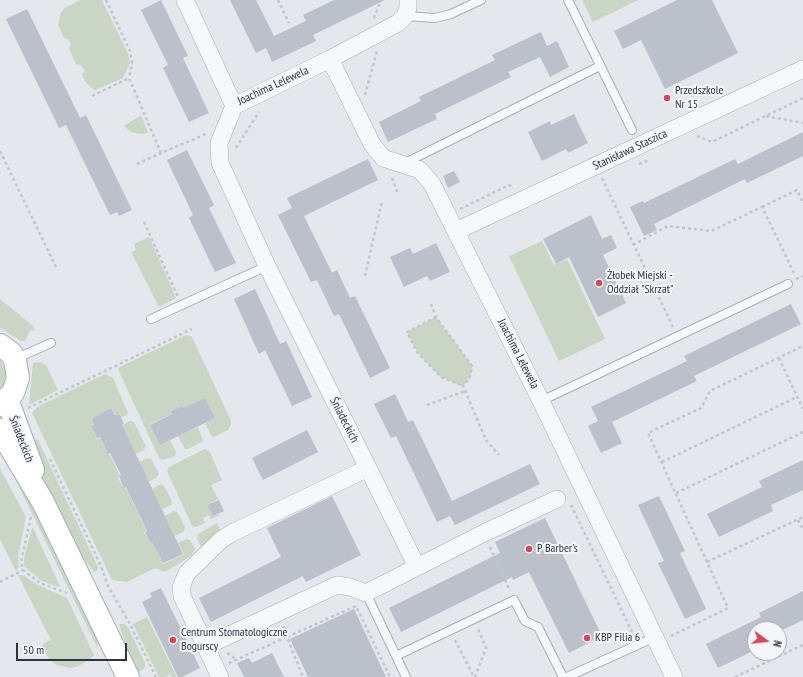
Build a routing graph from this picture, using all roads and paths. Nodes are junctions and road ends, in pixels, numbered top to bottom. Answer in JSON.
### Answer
{"nodes":[{"id":1,"x":106,"y":0,"type":"edge"},
{"id":2,"x":185,"y":0,"type":"edge"},
{"id":3,"x":278,"y":0,"type":"edge"},
{"id":4,"x":381,"y":0,"type":"edge"},
{"id":5,"x":408,"y":0,"type":"edge"},
{"id":6,"x":481,"y":0,"type":"edge"},
{"id":7,"x":568,"y":0,"type":"edge"},
{"id":8,"x":405,"y":16,"type":"junction"},
{"id":9,"x":289,"y":23,"type":"dead end"},
{"id":10,"x":373,"y":37,"type":"junction"},
{"id":11,"x":330,"y":59,"type":"junction"},
{"id":12,"x":600,"y":66,"type":"junction"},
{"id":13,"x":803,"y":69,"type":"edge"},
{"id":14,"x":129,"y":78,"type":"junction"},
{"id":15,"x":92,"y":96,"type":"dead end"},
{"id":16,"x":803,"y":98,"type":"edge"},
{"id":17,"x":234,"y":106,"type":"junction"},
{"id":18,"x":263,"y":106,"type":"dead end"},
{"id":19,"x":766,"y":116,"type":"junction"},
{"id":20,"x":359,"y":117,"type":"junction"},
{"id":21,"x":803,"y":123,"type":"edge"},
{"id":22,"x":226,"y":125,"type":"junction"},
{"id":23,"x":632,"y":130,"type":"dead end"},
{"id":24,"x":690,"y":139,"type":"dead end"},
{"id":25,"x":0,"y":151,"type":"edge"},
{"id":26,"x":233,"y":152,"type":"dead end"},
{"id":27,"x":161,"y":153,"type":"junction"},
{"id":28,"x":656,"y":157,"type":"dead end"},
{"id":29,"x":404,"y":163,"type":"junction"},
{"id":30,"x":137,"y":164,"type":"dead end"},
{"id":31,"x":635,"y":165,"type":"dead end"},
{"id":32,"x":595,"y":179,"type":"dead end"},
{"id":33,"x":382,"y":201,"type":"dead end"},
{"id":34,"x":803,"y":203,"type":"edge"},
{"id":35,"x":762,"y":207,"type":"junction"},
{"id":36,"x":144,"y":222,"type":"dead end"},
{"id":37,"x":456,"y":230,"type":"junction"},
{"id":38,"x":633,"y":245,"type":"junction"},
{"id":39,"x":267,"y":266,"type":"junction"},
{"id":40,"x":56,"y":267,"type":"dead end"},
{"id":41,"x":365,"y":276,"type":"dead end"},
{"id":42,"x":802,"y":277,"type":"edge"},
{"id":43,"x":796,"y":279,"type":"junction"},
{"id":44,"x":803,"y":282,"type":"edge"},
{"id":45,"x":788,"y":284,"type":"dead end"},
{"id":46,"x":799,"y":285,"type":"dead end"},
{"id":47,"x":431,"y":304,"type":"dead end"},
{"id":48,"x":180,"y":307,"type":"junction"},
{"id":49,"x":436,"y":317,"type":"junction"},
{"id":50,"x":151,"y":319,"type":"dead end"},
{"id":51,"x":192,"y":329,"type":"dead end"},
{"id":52,"x":667,"y":330,"type":"dead end"},
{"id":53,"x":51,"y":343,"type":"dead end"},
{"id":54,"x":803,"y":346,"type":"edge"},
{"id":55,"x":7,"y":352,"type":"edge"},
{"id":56,"x":779,"y":358,"type":"junction"},
{"id":57,"x":463,"y":386,"type":"junction"},
{"id":58,"x":465,"y":392,"type":"junction"},
{"id":59,"x":797,"y":397,"type":"junction"},
{"id":60,"x":542,"y":401,"type":"junction"},
{"id":61,"x":15,"y":404,"type":"edge"},
{"id":62,"x":427,"y":405,"type":"dead end"},
{"id":63,"x":803,"y":409,"type":"edge"},
{"id":64,"x":29,"y":415,"type":"dead end"},
{"id":65,"x":0,"y":430,"type":"edge"},
{"id":66,"x":803,"y":432,"type":"edge"},
{"id":67,"x":47,"y":454,"type":"dead end"},
{"id":68,"x":499,"y":455,"type":"dead end"},
{"id":69,"x":662,"y":462,"type":"junction"},
{"id":70,"x":368,"y":468,"type":"junction"},
{"id":71,"x":676,"y":493,"type":"junction"},
{"id":72,"x":557,"y":499,"type":"dead end"},
{"id":73,"x":37,"y":509,"type":"junction"},
{"id":74,"x":803,"y":517,"type":"edge"},
{"id":75,"x":798,"y":520,"type":"junction"},
{"id":76,"x":803,"y":529,"type":"edge"},
{"id":77,"x":484,"y":533,"type":"junction"},
{"id":78,"x":707,"y":562,"type":"junction"},
{"id":79,"x":417,"y":567,"type":"junction"},
{"id":80,"x":23,"y":570,"type":"junction"},
{"id":81,"x":0,"y":582,"type":"edge"},
{"id":82,"x":366,"y":593,"type":"junction"},
{"id":83,"x":69,"y":594,"type":"dead end"},
{"id":84,"x":514,"y":600,"type":"junction"},
{"id":85,"x":474,"y":619,"type":"junction"},
{"id":86,"x":281,"y":621,"type":"dead end"},
{"id":87,"x":450,"y":630,"type":"junction"},
{"id":88,"x":661,"y":637,"type":"junction"},
{"id":89,"x":287,"y":638,"type":"junction"},
{"id":90,"x":803,"y":645,"type":"edge"},
{"id":91,"x":206,"y":646,"type":"junction"},
{"id":92,"x":396,"y":656,"type":"junction"},
{"id":93,"x":218,"y":673,"type":"edge"},
{"id":94,"x":128,"y":677,"type":"edge"},
{"id":95,"x":156,"y":677,"type":"edge"},
{"id":96,"x":303,"y":677,"type":"edge"},
{"id":97,"x":390,"y":677,"type":"edge"},
{"id":98,"x":406,"y":677,"type":"edge"},
{"id":99,"x":475,"y":677,"type":"edge"},
{"id":100,"x":563,"y":677,"type":"edge"},
{"id":101,"x":567,"y":677,"type":"edge"},
{"id":102,"x":674,"y":677,"type":"edge"},
{"id":103,"x":736,"y":677,"type":"edge"}],
"edges":[{"from":1,"to":14,"type":"path"},
{"from":2,"to":17,"type":"street","name":"Joachima Lelewela"},
{"from":3,"to":9,"type":"path"},
{"from":4,"to":10,"type":"path"},
{"from":5,"to":8,"type":"street"},
{"from":6,"to":8,"type":"lane"},
{"from":7,"to":12,"type":"lane"},
{"from":8,"to":10,"type":"street","name":"Joachima Lelewela"},
{"from":10,"to":11,"type":"street","name":"Joachima Lelewela"},
{"from":10,"to":20,"type":"path"},
{"from":11,"to":17,"type":"street","name":"Joachima Lelewela"},
{"from":11,"to":20,"type":"street","name":"Joachima Lelewela"},
{"from":12,"to":23,"type":"lane"},
{"from":12,"to":29,"type":"lane"},
{"from":13,"to":37,"type":"street","name":"Stanisława Staszica"},
{"from":14,"to":15,"type":"path"},
{"from":14,"to":27,"type":"path"},
{"from":16,"to":19,"type":"path"},
{"from":17,"to":22,"type":"street","name":"Śniadeckich"},
{"from":18,"to":26,"type":"path"},
{"from":19,"to":21,"type":"path"},
{"from":19,"to":24,"type":"path"},
{"from":20,"to":29,"type":"street","name":"Joachima Lelewela"},
{"from":22,"to":27,"type":"path"},
{"from":22,"to":39,"type":"street","name":"Śniadeckich"},
{"from":25,"to":40,"type":"path"},
{"from":27,"to":30,"type":"path"},
{"from":28,"to":31,"type":"path"},
{"from":29,"to":37,"type":"street","name":"Joachima Lelewela"},
{"from":32,"to":38,"type":"path"},
{"from":33,"to":41,"type":"path"},
{"from":34,"to":35,"type":"path"},
{"from":35,"to":38,"type":"path"},
{"from":35,"to":43,"type":"path"},
{"from":36,"to":48,"type":"path"},
{"from":37,"to":60,"type":"street","name":"Joachima Lelewela"},
{"from":38,"to":52,"type":"path"},
{"from":39,"to":48,"type":"lane"},
{"from":39,"to":70,"type":"street","name":"Śniadeckich"},
{"from":42,"to":43,"type":"path"},
{"from":42,"to":44,"type":"path"},
{"from":43,"to":46,"type":"path"},
{"from":45,"to":60,"type":"lane"},
{"from":47,"to":49,"type":"path"},
{"from":48,"to":50,"type":"lane"},
{"from":49,"to":57,"type":"path"},
{"from":49,"to":57,"type":"path"},
{"from":51,"to":61,"type":"path"},
{"from":53,"to":55,"type":"lane"},
{"from":54,"to":56,"type":"path"},
{"from":55,"to":61,"type":"street"},
{"from":56,"to":59,"type":"path"},
{"from":56,"to":69,"type":"path"},
{"from":57,"to":58,"type":"path"},
{"from":58,"to":62,"type":"path"},
{"from":58,"to":68,"type":"path"},
{"from":59,"to":63,"type":"path"},
{"from":59,"to":69,"type":"path"},
{"from":60,"to":88,"type":"street","name":"Joachima Lelewela"},
{"from":61,"to":64,"type":"path"},
{"from":61,"to":73,"type":"street","name":"Śniadeckich"},
{"from":65,"to":73,"type":"street","name":"Śniadeckich"},
{"from":66,"to":71,"type":"path"},
{"from":67,"to":95,"type":"path"},
{"from":69,"to":71,"type":"path"},
{"from":70,"to":79,"type":"street","name":"Śniadeckich"},
{"from":70,"to":91,"type":"street"},
{"from":71,"to":78,"type":"path"},
{"from":72,"to":77,"type":"street"},
{"from":73,"to":80,"type":"path"},
{"from":73,"to":94,"type":"street","name":"Śniadeckich"},
{"from":74,"to":75,"type":"path"},
{"from":75,"to":76,"type":"path"},
{"from":75,"to":78,"type":"path"},
{"from":77,"to":79,"type":"street"},
{"from":77,"to":84,"type":"path"},
{"from":78,"to":88,"type":"path"},
{"from":79,"to":82,"type":"street"},
{"from":80,"to":81,"type":"path"},
{"from":80,"to":83,"type":"path"},
{"from":82,"to":91,"type":"street"},
{"from":82,"to":92,"type":"lane"},
{"from":84,"to":85,"type":"lane"},
{"from":84,"to":100,"type":"lane"},
{"from":85,"to":87,"type":"lane"},
{"from":85,"to":99,"type":"path"},
{"from":86,"to":89,"type":"path"},
{"from":87,"to":92,"type":"lane"},
{"from":87,"to":99,"type":"path"},
{"from":88,"to":101,"type":"lane"},
{"from":88,"to":102,"type":"street","name":"Joachima Lelewela"},
{"from":89,"to":93,"type":"path"},
{"from":89,"to":96,"type":"path"},
{"from":89,"to":97,"type":"path"},
{"from":90,"to":103,"type":"path"},
{"from":91,"to":93,"type":"street"},
{"from":92,"to":98,"type":"lane"}]}
